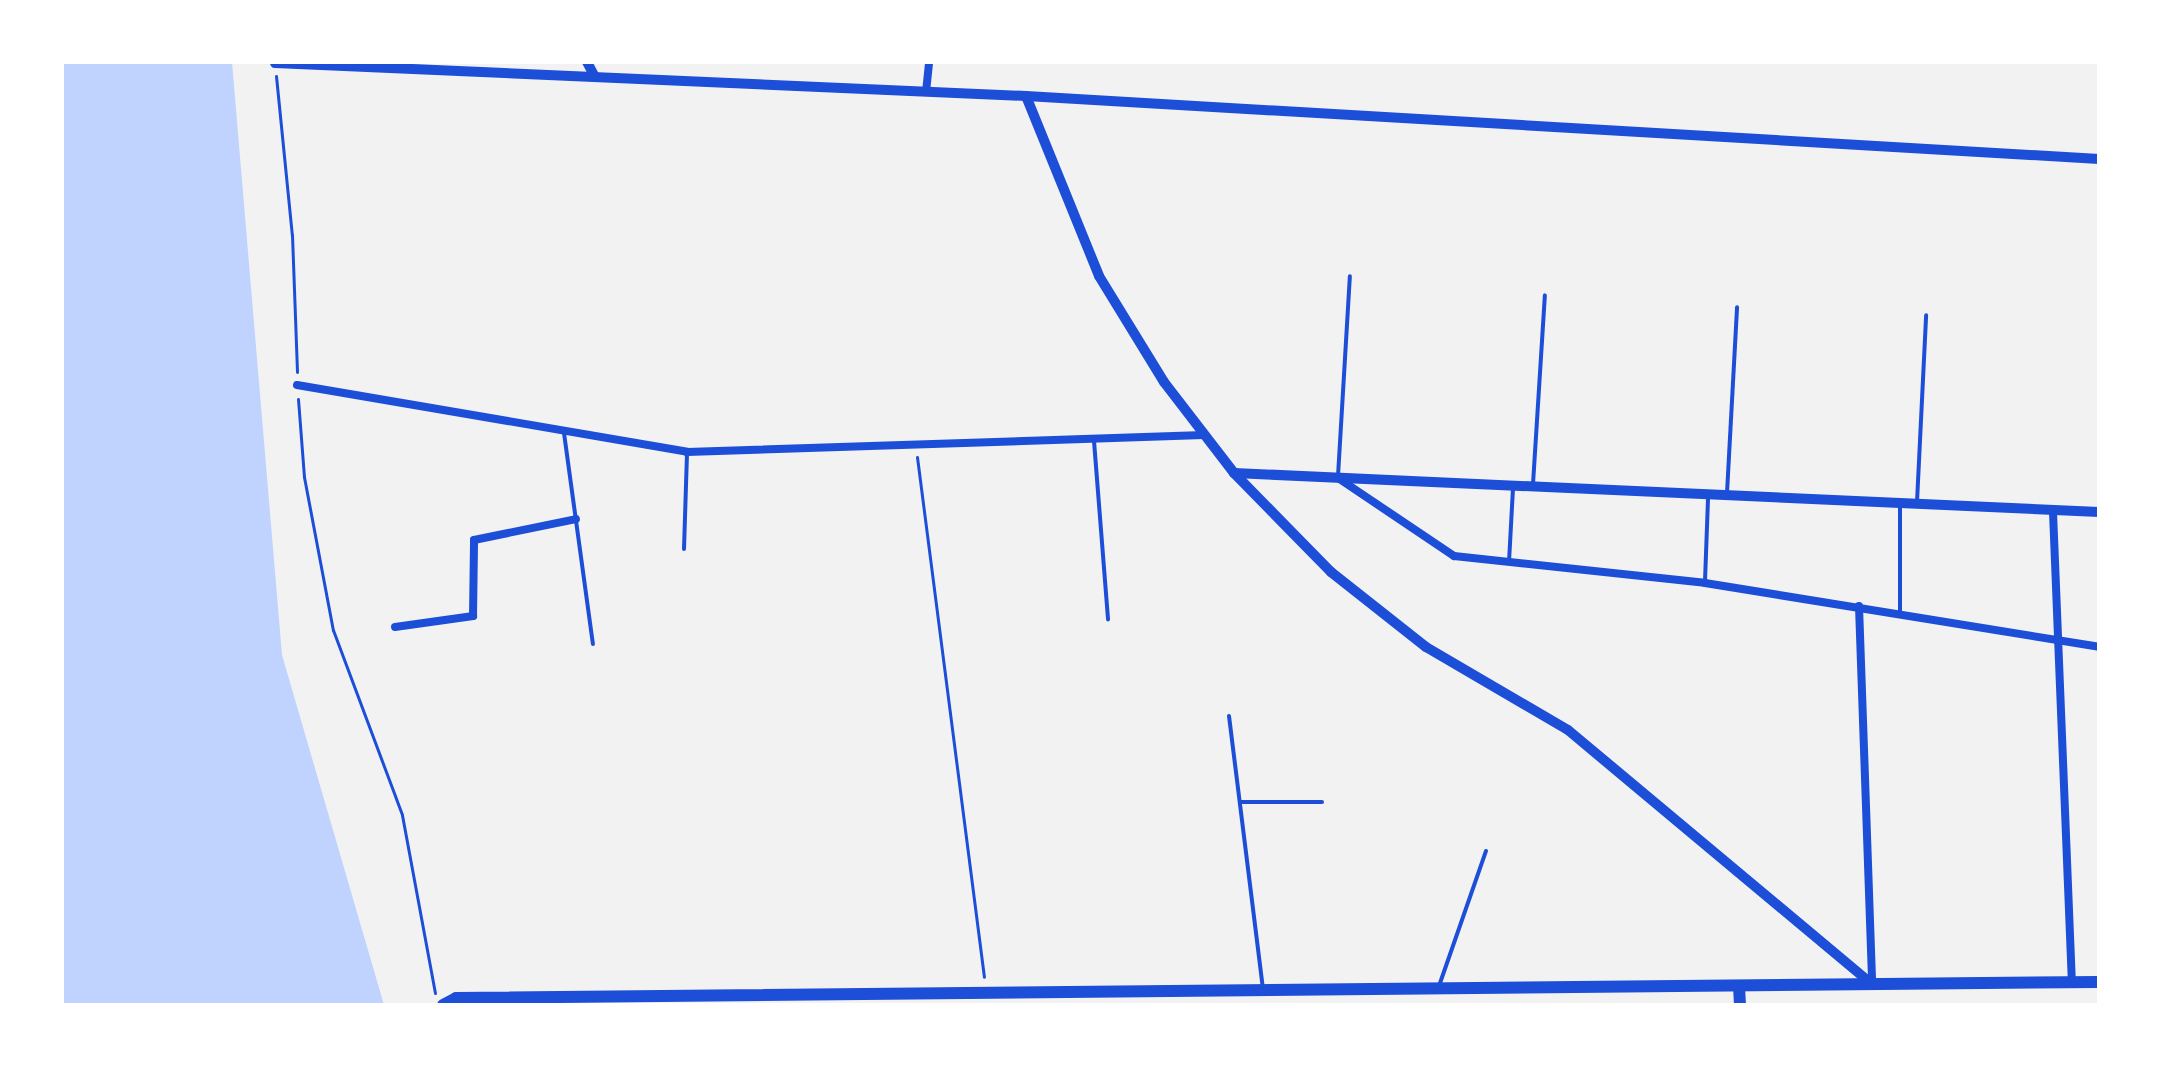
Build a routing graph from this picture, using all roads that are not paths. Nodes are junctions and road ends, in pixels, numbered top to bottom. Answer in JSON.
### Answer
{"nodes":[{"id":1,"x":587,"y":62,"type":"edge"},
{"id":2,"x":929,"y":62,"type":"edge"},
{"id":3,"x":275,"y":63,"type":"edge"},
{"id":4,"x":595,"y":77,"type":"junction"},
{"id":5,"x":926,"y":92,"type":"junction"},
{"id":6,"x":1026,"y":96,"type":"junction"},
{"id":7,"x":2099,"y":159,"type":"edge"},
{"id":8,"x":1350,"y":276,"type":"dead end"},
{"id":9,"x":1545,"y":295,"type":"dead end"},
{"id":10,"x":1737,"y":307,"type":"dead end"},
{"id":11,"x":1926,"y":315,"type":"dead end"},
{"id":12,"x":297,"y":385,"type":"road end"},
{"id":13,"x":564,"y":431,"type":"junction"},
{"id":14,"x":1204,"y":435,"type":"junction"},
{"id":15,"x":1094,"y":438,"type":"junction"},
{"id":16,"x":687,"y":452,"type":"junction"},
{"id":17,"x":1234,"y":473,"type":"junction"},
{"id":18,"x":1338,"y":478,"type":"junction"},
{"id":19,"x":1513,"y":486,"type":"junction"},
{"id":20,"x":1533,"y":487,"type":"junction"},
{"id":21,"x":1708,"y":495,"type":"junction"},
{"id":22,"x":1727,"y":496,"type":"junction"},
{"id":23,"x":1900,"y":504,"type":"junction"},
{"id":24,"x":1917,"y":504,"type":"junction"},
{"id":25,"x":2053,"y":512,"type":"junction"},
{"id":26,"x":2099,"y":512,"type":"edge"},
{"id":27,"x":576,"y":519,"type":"junction"},
{"id":28,"x":684,"y":549,"type":"dead end"},
{"id":29,"x":1509,"y":562,"type":"junction"},
{"id":30,"x":1705,"y":583,"type":"junction"},
{"id":31,"x":1859,"y":606,"type":"junction"},
{"id":32,"x":1900,"y":613,"type":"junction"},
{"id":33,"x":1108,"y":619,"type":"dead end"},
{"id":34,"x":395,"y":627,"type":"dead end"},
{"id":35,"x":2058,"y":638,"type":"junction"},
{"id":36,"x":593,"y":644,"type":"dead end"},
{"id":37,"x":2099,"y":647,"type":"edge"},
{"id":38,"x":1229,"y":716,"type":"dead end"},
{"id":39,"x":1240,"y":802,"type":"junction"},
{"id":40,"x":1322,"y":802,"type":"dead end"},
{"id":41,"x":1486,"y":851,"type":"dead end"},
{"id":42,"x":2072,"y":982,"type":"junction"},
{"id":43,"x":2099,"y":982,"type":"edge"},
{"id":44,"x":1872,"y":984,"type":"junction"},
{"id":45,"x":1739,"y":986,"type":"junction"},
{"id":46,"x":1439,"y":989,"type":"junction"},
{"id":47,"x":1263,"y":990,"type":"junction"},
{"id":48,"x":1126,"y":998,"type":"edge"},
{"id":49,"x":440,"y":1005,"type":"edge"},
{"id":50,"x":1740,"y":1005,"type":"edge"}],
"edges":[{"from":1,"to":4,"type":"street"},
{"from":2,"to":5,"type":"street"},
{"from":3,"to":4,"type":"street"},
{"from":4,"to":5,"type":"street"},
{"from":5,"to":6,"type":"street"},
{"from":6,"to":7,"type":"street"},
{"from":6,"to":14,"type":"street"},
{"from":8,"to":18,"type":"lane"},
{"from":9,"to":20,"type":"lane"},
{"from":10,"to":22,"type":"lane"},
{"from":11,"to":24,"type":"lane"},
{"from":12,"to":13,"type":"street"},
{"from":13,"to":16,"type":"street"},
{"from":13,"to":27,"type":"lane"},
{"from":14,"to":15,"type":"street"},
{"from":14,"to":17,"type":"street"},
{"from":15,"to":16,"type":"street"},
{"from":15,"to":33,"type":"lane"},
{"from":16,"to":28,"type":"lane"},
{"from":17,"to":18,"type":"street"},
{"from":17,"to":44,"type":"street"},
{"from":18,"to":19,"type":"street"},
{"from":18,"to":29,"type":"street"},
{"from":19,"to":20,"type":"street"},
{"from":19,"to":29,"type":"lane"},
{"from":20,"to":21,"type":"street"},
{"from":21,"to":22,"type":"street"},
{"from":21,"to":30,"type":"lane"},
{"from":22,"to":23,"type":"street"},
{"from":23,"to":24,"type":"street"},
{"from":23,"to":32,"type":"lane"},
{"from":24,"to":25,"type":"street"},
{"from":25,"to":26,"type":"street"},
{"from":25,"to":35,"type":"street"},
{"from":27,"to":34,"type":"street"},
{"from":27,"to":36,"type":"lane"},
{"from":29,"to":30,"type":"street"},
{"from":30,"to":31,"type":"street"},
{"from":31,"to":32,"type":"street"},
{"from":31,"to":44,"type":"street"},
{"from":32,"to":35,"type":"street"},
{"from":35,"to":37,"type":"street"},
{"from":35,"to":42,"type":"street"},
{"from":38,"to":39,"type":"lane"},
{"from":39,"to":40,"type":"lane"},
{"from":39,"to":47,"type":"lane"},
{"from":41,"to":46,"type":"lane"},
{"from":42,"to":43,"type":"main road"},
{"from":42,"to":44,"type":"main road"},
{"from":44,"to":45,"type":"main road"},
{"from":45,"to":46,"type":"main road"},
{"from":45,"to":50,"type":"main road"},
{"from":46,"to":47,"type":"main road"},
{"from":47,"to":48,"type":"main road"},
{"from":48,"to":49,"type":"main road"}]}
